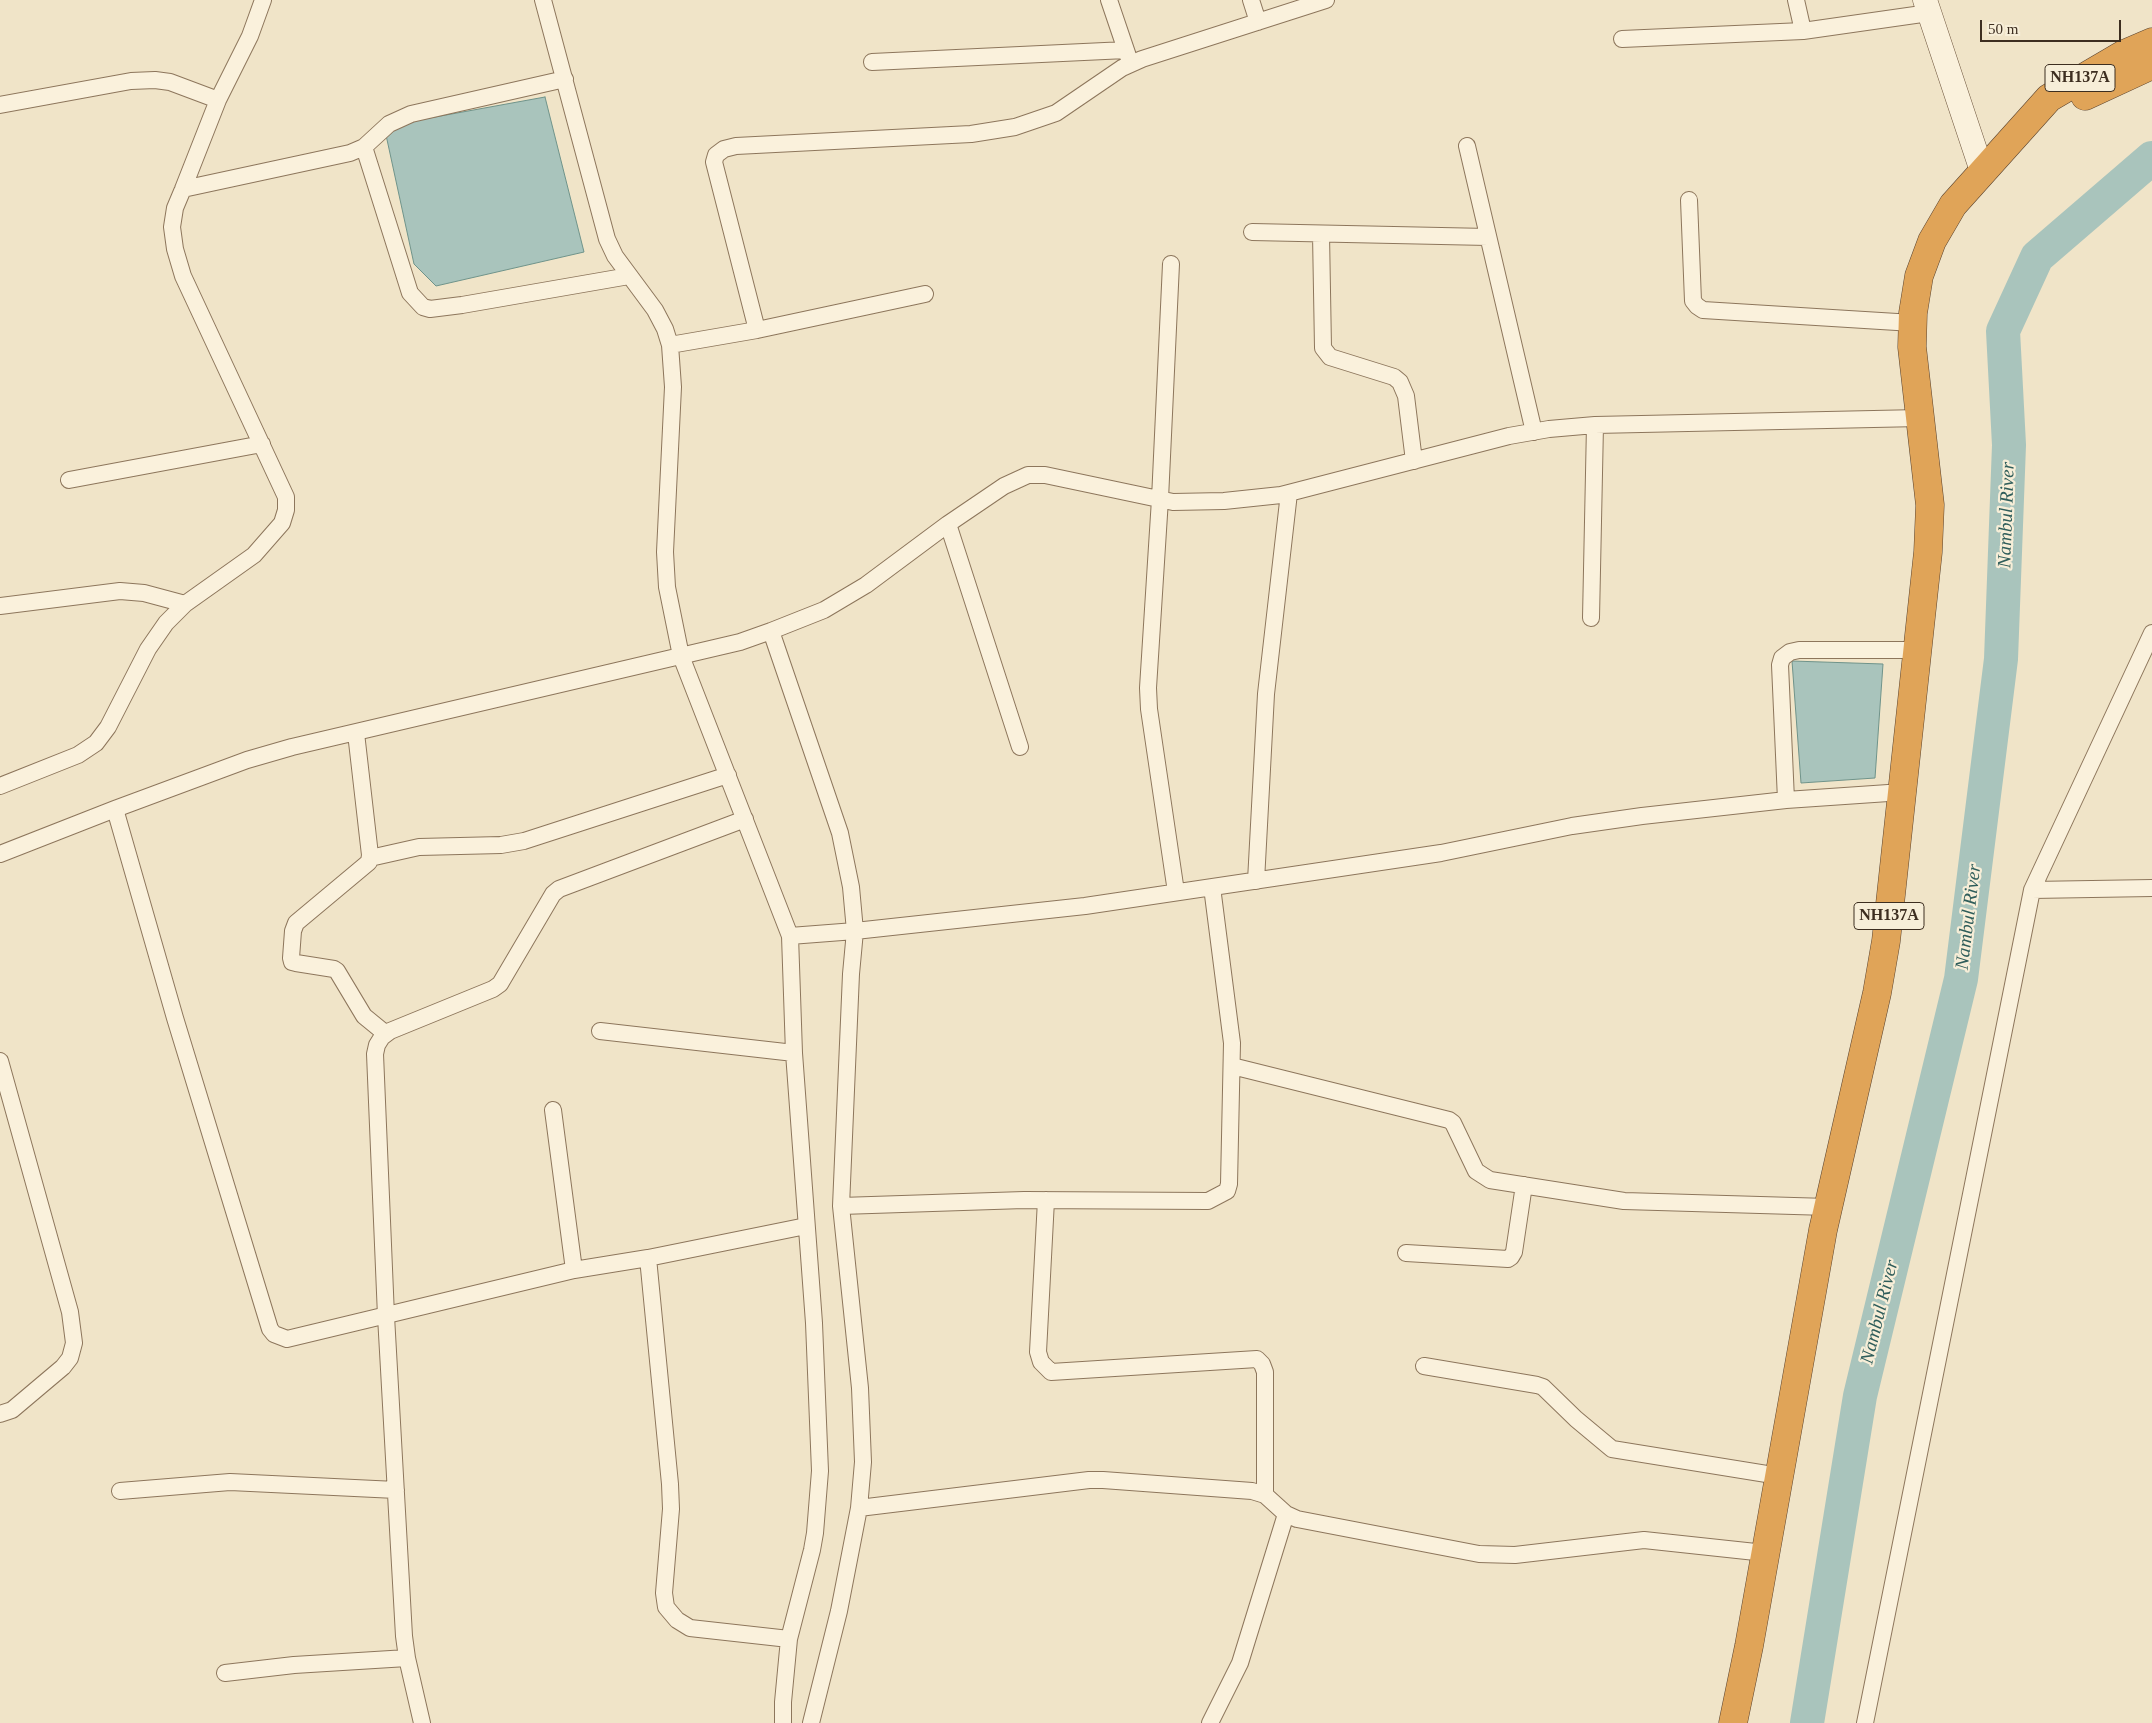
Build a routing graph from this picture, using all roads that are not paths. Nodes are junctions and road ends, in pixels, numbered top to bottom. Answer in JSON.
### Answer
{"nodes":[{"id":1,"x":263,"y":0,"type":"edge"},
{"id":2,"x":543,"y":0,"type":"edge"},
{"id":3,"x":1109,"y":0,"type":"edge"},
{"id":4,"x":1251,"y":0,"type":"edge"},
{"id":5,"x":1326,"y":0,"type":"edge"},
{"id":6,"x":1796,"y":0,"type":"edge"},
{"id":7,"x":1927,"y":6,"type":"edge"},
{"id":8,"x":1258,"y":22,"type":"junction"},
{"id":9,"x":1803,"y":31,"type":"junction"},
{"id":10,"x":1622,"y":39,"type":"dead end"},
{"id":11,"x":2152,"y":42,"type":"edge"},
{"id":12,"x":1128,"y":57,"type":"junction"},
{"id":13,"x":872,"y":62,"type":"dead end"},
{"id":14,"x":2152,"y":65,"type":"edge"},
{"id":15,"x":565,"y":79,"type":"junction"},
{"id":16,"x":218,"y":100,"type":"junction"},
{"id":17,"x":0,"y":105,"type":"edge"},
{"id":18,"x":2020,"y":132,"type":"junction"},
{"id":19,"x":1467,"y":146,"type":"dead end"},
{"id":20,"x":364,"y":147,"type":"junction"},
{"id":21,"x":1982,"y":171,"type":"junction"},
{"id":22,"x":183,"y":189,"type":"junction"},
{"id":23,"x":1689,"y":200,"type":"dead end"},
{"id":24,"x":1252,"y":232,"type":"dead end"},
{"id":25,"x":1321,"y":234,"type":"junction"},
{"id":26,"x":1488,"y":237,"type":"junction"},
{"id":27,"x":1170,"y":264,"type":"dead end"},
{"id":28,"x":629,"y":276,"type":"junction"},
{"id":29,"x":925,"y":294,"type":"dead end"},
{"id":30,"x":1913,"y":322,"type":"junction"},
{"id":31,"x":757,"y":330,"type":"junction"},
{"id":32,"x":670,"y":345,"type":"junction"},
{"id":33,"x":1920,"y":418,"type":"junction"},
{"id":34,"x":1595,"y":425,"type":"junction"},
{"id":35,"x":1534,"y":432,"type":"junction"},
{"id":36,"x":262,"y":444,"type":"junction"},
{"id":37,"x":1414,"y":461,"type":"junction"},
{"id":38,"x":69,"y":480,"type":"dead end"},
{"id":39,"x":1289,"y":493,"type":"junction"},
{"id":40,"x":1160,"y":499,"type":"junction"},
{"id":41,"x":948,"y":524,"type":"junction"},
{"id":42,"x":185,"y":604,"type":"junction"},
{"id":43,"x":0,"y":606,"type":"edge"},
{"id":44,"x":1591,"y":618,"type":"dead end"},
{"id":45,"x":771,"y":631,"type":"junction"},
{"id":46,"x":2152,"y":634,"type":"edge"},
{"id":47,"x":1916,"y":650,"type":"junction"},
{"id":48,"x":681,"y":656,"type":"junction"},
{"id":49,"x":356,"y":733,"type":"junction"},
{"id":50,"x":1020,"y":747,"type":"dead end"},
{"id":51,"x":728,"y":775,"type":"junction"},
{"id":52,"x":0,"y":786,"type":"edge"},
{"id":53,"x":1903,"y":792,"type":"junction"},
{"id":54,"x":1786,"y":800,"type":"junction"},
{"id":55,"x":115,"y":809,"type":"junction"},
{"id":56,"x":745,"y":819,"type":"junction"},
{"id":57,"x":0,"y":854,"type":"edge"},
{"id":58,"x":370,"y":858,"type":"junction"},
{"id":59,"x":1256,"y":881,"type":"junction"},
{"id":60,"x":1212,"y":887,"type":"junction"},
{"id":61,"x":2152,"y":888,"type":"edge"},
{"id":62,"x":2032,"y":890,"type":"junction"},
{"id":63,"x":1176,"y":892,"type":"junction"},
{"id":64,"x":855,"y":931,"type":"junction"},
{"id":65,"x":790,"y":936,"type":"junction"},
{"id":66,"x":600,"y":1031,"type":"dead end"},
{"id":67,"x":386,"y":1034,"type":"junction"},
{"id":68,"x":794,"y":1053,"type":"junction"},
{"id":69,"x":0,"y":1061,"type":"edge"},
{"id":70,"x":1232,"y":1066,"type":"junction"},
{"id":71,"x":553,"y":1110,"type":"dead end"},
{"id":72,"x":1524,"y":1186,"type":"junction"},
{"id":73,"x":1046,"y":1200,"type":"junction"},
{"id":74,"x":841,"y":1206,"type":"junction"},
{"id":75,"x":1828,"y":1206,"type":"junction"},
{"id":76,"x":806,"y":1226,"type":"junction"},
{"id":77,"x":1406,"y":1253,"type":"dead end"},
{"id":78,"x":648,"y":1258,"type":"junction"},
{"id":79,"x":574,"y":1270,"type":"junction"},
{"id":80,"x":386,"y":1316,"type":"junction"},
{"id":81,"x":1424,"y":1366,"type":"dead end"},
{"id":82,"x":0,"y":1414,"type":"edge"},
{"id":83,"x":1779,"y":1476,"type":"junction"},
{"id":84,"x":396,"y":1490,"type":"junction"},
{"id":85,"x":120,"y":1491,"type":"dead end"},
{"id":86,"x":1264,"y":1494,"type":"junction"},
{"id":87,"x":859,"y":1508,"type":"junction"},
{"id":88,"x":1286,"y":1514,"type":"junction"},
{"id":89,"x":1765,"y":1553,"type":"junction"},
{"id":90,"x":789,"y":1639,"type":"junction"},
{"id":91,"x":407,"y":1658,"type":"junction"},
{"id":92,"x":225,"y":1673,"type":"dead end"},
{"id":93,"x":422,"y":1723,"type":"edge"},
{"id":94,"x":783,"y":1723,"type":"edge"},
{"id":95,"x":811,"y":1723,"type":"edge"},
{"id":96,"x":1210,"y":1723,"type":"edge"},
{"id":97,"x":1732,"y":1723,"type":"edge"},
{"id":98,"x":1864,"y":1723,"type":"edge"}],
"edges":[{"from":1,"to":16,"type":"street"},
{"from":2,"to":15,"type":"street"},
{"from":3,"to":12,"type":"street"},
{"from":4,"to":8,"type":"street"},
{"from":5,"to":8,"type":"street"},
{"from":6,"to":9,"type":"street"},
{"from":7,"to":9,"type":"street"},
{"from":7,"to":21,"type":"street"},
{"from":8,"to":12,"type":"street"},
{"from":9,"to":10,"type":"street"},
{"from":11,"to":18,"type":"highway","number":"NH137A"},
{"from":12,"to":13,"type":"street"},
{"from":12,"to":31,"type":"street"},
{"from":14,"to":18,"type":"highway","number":"NH137A"},
{"from":15,"to":20,"type":"street"},
{"from":15,"to":28,"type":"street"},
{"from":16,"to":17,"type":"street"},
{"from":16,"to":22,"type":"street"},
{"from":18,"to":21,"type":"highway","number":"NH137A"},
{"from":19,"to":26,"type":"street"},
{"from":20,"to":22,"type":"street"},
{"from":20,"to":28,"type":"street"},
{"from":21,"to":30,"type":"highway","number":"NH137A"},
{"from":22,"to":36,"type":"street"},
{"from":23,"to":30,"type":"street"},
{"from":24,"to":25,"type":"street"},
{"from":25,"to":26,"type":"street"},
{"from":25,"to":37,"type":"street"},
{"from":26,"to":35,"type":"street"},
{"from":27,"to":40,"type":"street"},
{"from":28,"to":32,"type":"street"},
{"from":29,"to":31,"type":"street"},
{"from":30,"to":33,"type":"highway","number":"NH137A"},
{"from":31,"to":32,"type":"street"},
{"from":32,"to":48,"type":"street"},
{"from":33,"to":34,"type":"street"},
{"from":33,"to":47,"type":"highway","number":"NH137A"},
{"from":34,"to":35,"type":"street"},
{"from":34,"to":44,"type":"street"},
{"from":35,"to":37,"type":"street"},
{"from":36,"to":38,"type":"street"},
{"from":36,"to":42,"type":"street"},
{"from":37,"to":39,"type":"street"},
{"from":39,"to":40,"type":"street"},
{"from":39,"to":59,"type":"street"},
{"from":40,"to":41,"type":"street"},
{"from":40,"to":63,"type":"street"},
{"from":41,"to":45,"type":"street"},
{"from":41,"to":50,"type":"street"},
{"from":42,"to":43,"type":"street"},
{"from":42,"to":52,"type":"street"},
{"from":45,"to":48,"type":"street"},
{"from":45,"to":64,"type":"street"},
{"from":46,"to":62,"type":"street"},
{"from":47,"to":53,"type":"highway","number":"NH137A"},
{"from":47,"to":54,"type":"street"},
{"from":48,"to":49,"type":"street"},
{"from":48,"to":51,"type":"street"},
{"from":49,"to":55,"type":"street"},
{"from":49,"to":58,"type":"street"},
{"from":51,"to":56,"type":"street"},
{"from":51,"to":58,"type":"street"},
{"from":53,"to":54,"type":"street"},
{"from":53,"to":75,"type":"highway","number":"NH137A"},
{"from":54,"to":59,"type":"street"},
{"from":55,"to":57,"type":"street"},
{"from":55,"to":80,"type":"street"},
{"from":56,"to":65,"type":"street"},
{"from":56,"to":67,"type":"street"},
{"from":58,"to":67,"type":"street"},
{"from":59,"to":60,"type":"street"},
{"from":60,"to":63,"type":"street"},
{"from":60,"to":70,"type":"street"},
{"from":61,"to":62,"type":"street"},
{"from":62,"to":98,"type":"street"},
{"from":63,"to":64,"type":"street"},
{"from":64,"to":65,"type":"street"},
{"from":64,"to":74,"type":"street"},
{"from":65,"to":68,"type":"street"},
{"from":66,"to":68,"type":"street"},
{"from":67,"to":80,"type":"street"},
{"from":68,"to":76,"type":"street"},
{"from":69,"to":82,"type":"street"},
{"from":70,"to":72,"type":"street"},
{"from":70,"to":73,"type":"street"},
{"from":71,"to":79,"type":"street"},
{"from":72,"to":75,"type":"street"},
{"from":72,"to":77,"type":"street"},
{"from":73,"to":74,"type":"street"},
{"from":73,"to":86,"type":"street"},
{"from":74,"to":87,"type":"street"},
{"from":75,"to":83,"type":"highway","number":"NH137A"},
{"from":76,"to":78,"type":"street"},
{"from":76,"to":90,"type":"street"},
{"from":78,"to":79,"type":"street"},
{"from":78,"to":90,"type":"street"},
{"from":79,"to":80,"type":"street"},
{"from":80,"to":84,"type":"street"},
{"from":81,"to":83,"type":"street"},
{"from":83,"to":89,"type":"highway","number":"NH137A"},
{"from":84,"to":85,"type":"street"},
{"from":84,"to":91,"type":"street"},
{"from":86,"to":87,"type":"street"},
{"from":86,"to":88,"type":"street"},
{"from":87,"to":95,"type":"street"},
{"from":88,"to":89,"type":"street"},
{"from":88,"to":96,"type":"street"},
{"from":89,"to":97,"type":"highway","number":"NH137A"},
{"from":90,"to":94,"type":"street"},
{"from":91,"to":92,"type":"street"},
{"from":91,"to":93,"type":"street"}]}
